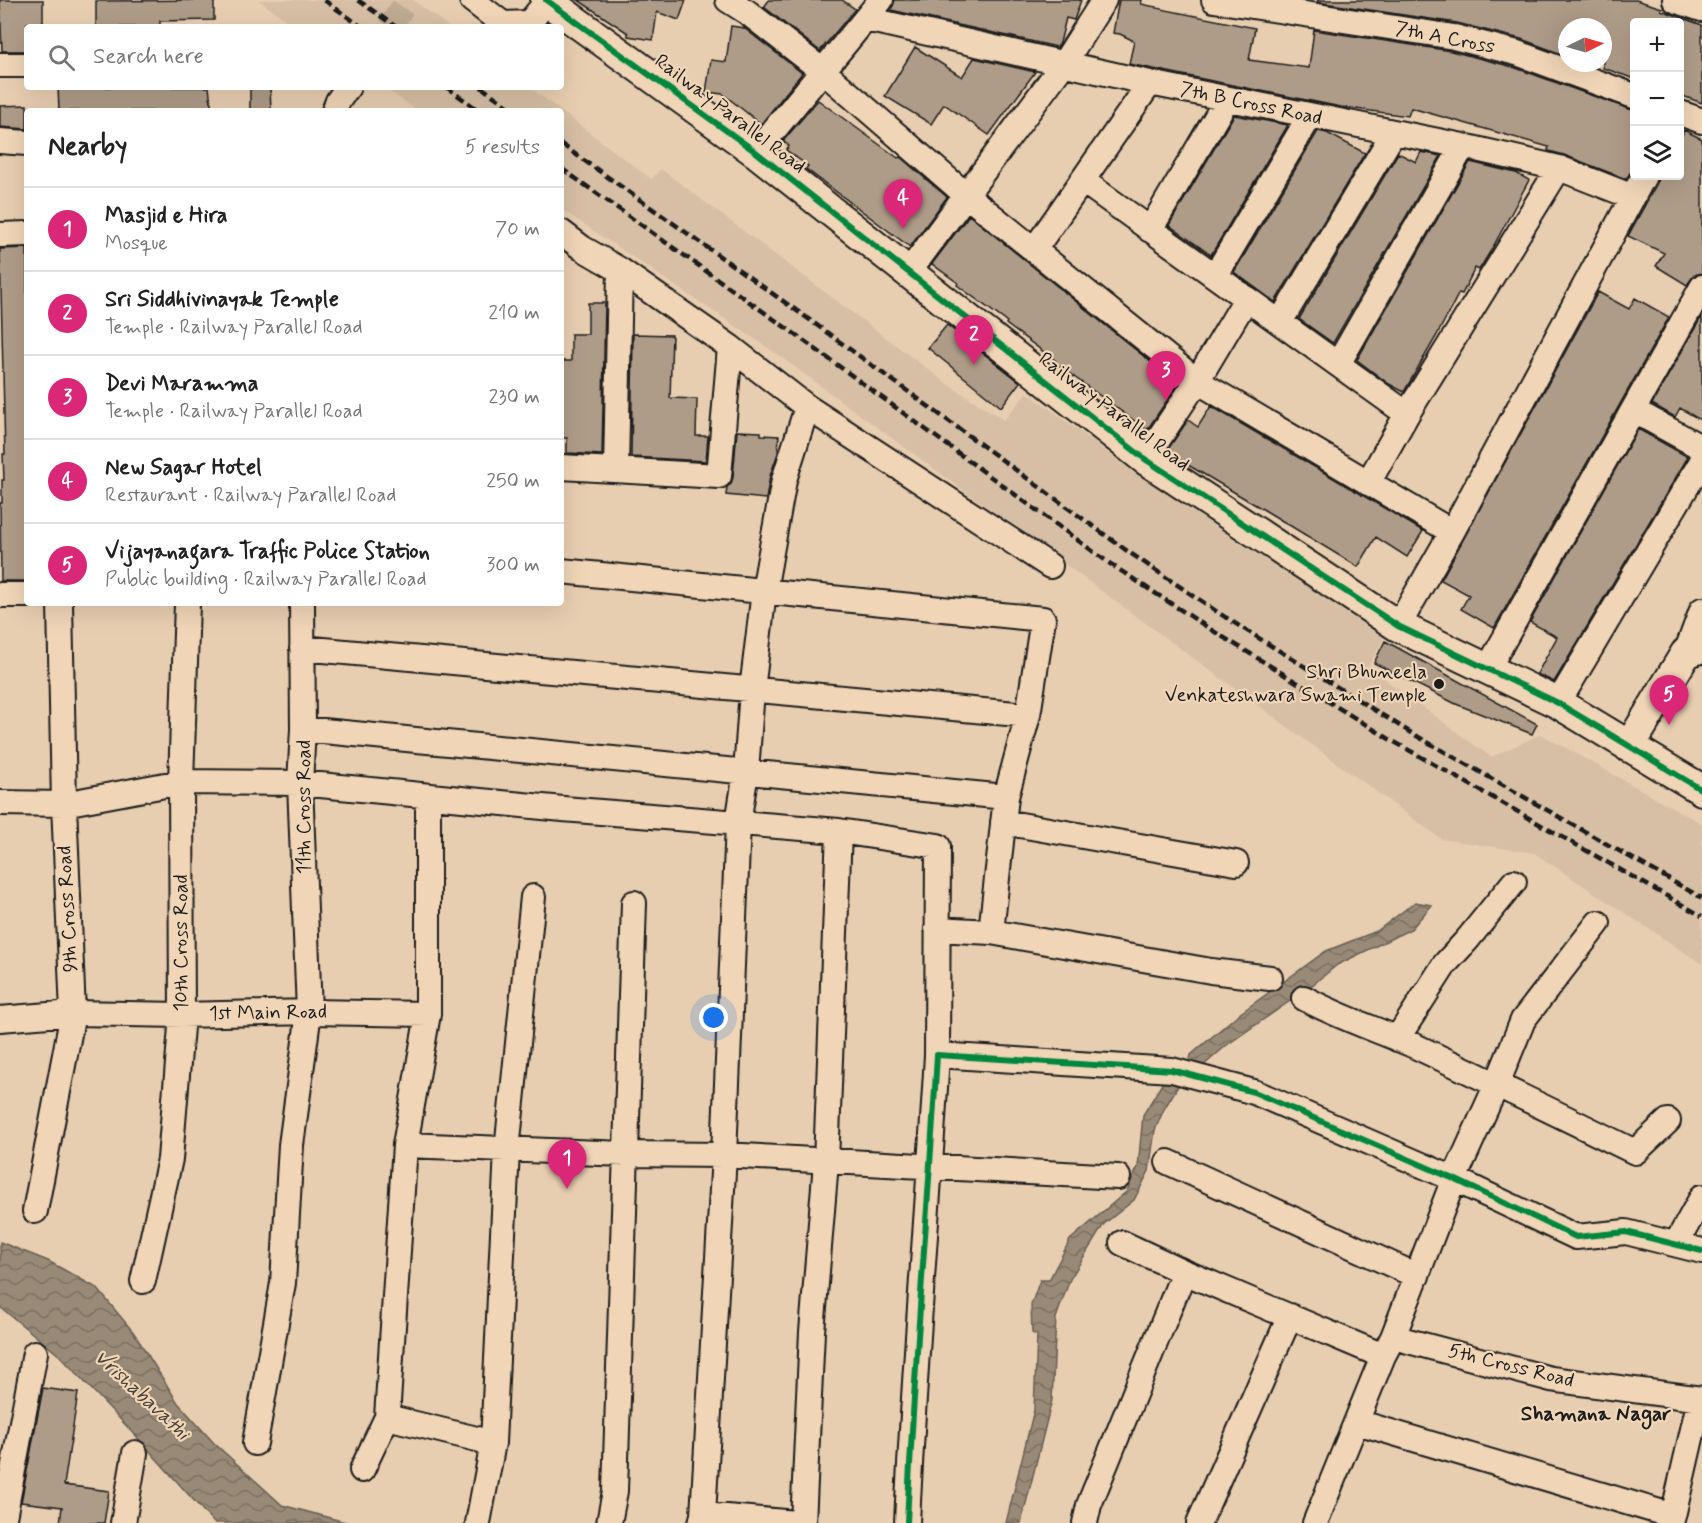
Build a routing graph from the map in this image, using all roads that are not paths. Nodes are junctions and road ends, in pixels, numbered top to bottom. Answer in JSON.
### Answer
{"nodes":[{"id":1,"x":472,"y":0,"type":"edge"},
{"id":2,"x":546,"y":0,"type":"edge"},
{"id":3,"x":881,"y":0,"type":"edge"},
{"id":4,"x":1104,"y":0,"type":"edge"},
{"id":5,"x":1214,"y":0,"type":"edge"},
{"id":6,"x":1675,"y":0,"type":"edge"},
{"id":7,"x":743,"y":4,"type":"edge"},
{"id":8,"x":1702,"y":9,"type":"edge"},
{"id":9,"x":866,"y":19,"type":"junction"},
{"id":10,"x":1064,"y":63,"type":"junction"},
{"id":11,"x":0,"y":65,"type":"edge"},
{"id":12,"x":24,"y":65,"type":"edge"},
{"id":13,"x":824,"y":72,"type":"junction"},
{"id":14,"x":1150,"y":83,"type":"junction"},
{"id":15,"x":346,"y":90,"type":"edge"},
{"id":16,"x":1630,"y":94,"type":"edge"},
{"id":17,"x":1227,"y":99,"type":"junction"},
{"id":18,"x":335,"y":108,"type":"edge"},
{"id":19,"x":1684,"y":114,"type":"edge"},
{"id":20,"x":1310,"y":116,"type":"junction"},
{"id":21,"x":1702,"y":121,"type":"edge"},
{"id":22,"x":1394,"y":132,"type":"junction"},
{"id":23,"x":0,"y":141,"type":"edge"},
{"id":24,"x":24,"y":142,"type":"edge"},
{"id":25,"x":1464,"y":146,"type":"junction"},
{"id":26,"x":756,"y":152,"type":"junction"},
{"id":27,"x":1559,"y":168,"type":"junction"},
{"id":28,"x":1642,"y":180,"type":"edge"},
{"id":29,"x":1083,"y":181,"type":"junction"},
{"id":30,"x":966,"y":195,"type":"junction"},
{"id":31,"x":1632,"y":197,"type":"junction"},
{"id":32,"x":1150,"y":230,"type":"junction"},
{"id":33,"x":24,"y":234,"type":"edge"},
{"id":34,"x":0,"y":235,"type":"edge"},
{"id":35,"x":571,"y":249,"type":"edge"},
{"id":36,"x":1034,"y":250,"type":"junction"},
{"id":37,"x":620,"y":270,"type":"junction"},
{"id":38,"x":908,"y":273,"type":"junction"},
{"id":39,"x":1215,"y":276,"type":"junction"},
{"id":40,"x":1702,"y":287,"type":"edge"},
{"id":41,"x":1246,"y":299,"type":"junction"},
{"id":42,"x":1280,"y":322,"type":"junction"},
{"id":43,"x":730,"y":347,"type":"junction"},
{"id":44,"x":1338,"y":364,"type":"junction"},
{"id":45,"x":1197,"y":381,"type":"junction"},
{"id":46,"x":807,"y":407,"type":"junction"},
{"id":47,"x":1633,"y":410,"type":"junction"},
{"id":48,"x":1407,"y":414,"type":"junction"},
{"id":49,"x":1702,"y":448,"type":"edge"},
{"id":50,"x":1145,"y":459,"type":"junction"},
{"id":51,"x":1702,"y":461,"type":"edge"},
{"id":52,"x":564,"y":466,"type":"edge"},
{"id":53,"x":616,"y":470,"type":"junction"},
{"id":54,"x":1368,"y":483,"type":"junction"},
{"id":55,"x":1452,"y":532,"type":"junction"},
{"id":56,"x":1050,"y":566,"type":"dead end"},
{"id":57,"x":564,"y":571,"type":"edge"},
{"id":58,"x":764,"y":591,"type":"junction"},
{"id":59,"x":0,"y":595,"type":"edge"},
{"id":60,"x":24,"y":595,"type":"edge"},
{"id":61,"x":60,"y":606,"type":"edge"},
{"id":62,"x":188,"y":606,"type":"edge"},
{"id":63,"x":302,"y":606,"type":"edge"},
{"id":64,"x":1702,"y":610,"type":"edge"},
{"id":65,"x":1398,"y":626,"type":"junction"},
{"id":66,"x":302,"y":648,"type":"junction"},
{"id":67,"x":1694,"y":650,"type":"edge"},
{"id":68,"x":1487,"y":670,"type":"junction"},
{"id":69,"x":752,"y":690,"type":"junction"},
{"id":70,"x":1558,"y":703,"type":"junction"},
{"id":71,"x":1028,"y":715,"type":"junction"},
{"id":72,"x":303,"y":729,"type":"junction"},
{"id":73,"x":1629,"y":747,"type":"junction"},
{"id":74,"x":746,"y":772,"type":"junction"},
{"id":75,"x":181,"y":782,"type":"junction"},
{"id":76,"x":300,"y":783,"type":"junction"},
{"id":77,"x":1702,"y":790,"type":"edge"},
{"id":78,"x":428,"y":796,"type":"junction"},
{"id":79,"x":1006,"y":797,"type":"junction"},
{"id":80,"x":0,"y":803,"type":"edge"},
{"id":81,"x":64,"y":804,"type":"junction"},
{"id":82,"x":1003,"y":822,"type":"junction"},
{"id":83,"x":738,"y":823,"type":"junction"},
{"id":84,"x":839,"y":831,"type":"junction"},
{"id":85,"x":1236,"y":863,"type":"dead end"},
{"id":86,"x":1514,"y":882,"type":"dead end"},
{"id":87,"x":532,"y":897,"type":"dead end"},
{"id":88,"x":634,"y":903,"type":"dead end"},
{"id":89,"x":1598,"y":923,"type":"dead end"},
{"id":90,"x":937,"y":929,"type":"junction"},
{"id":91,"x":991,"y":932,"type":"junction"},
{"id":92,"x":1270,"y":978,"type":"dead end"},
{"id":93,"x":1304,"y":998,"type":"dead end"},
{"id":94,"x":309,"y":1012,"type":"junction"},
{"id":95,"x":73,"y":1013,"type":"junction"},
{"id":96,"x":428,"y":1014,"type":"junction"},
{"id":97,"x":182,"y":1015,"type":"junction"},
{"id":98,"x":0,"y":1019,"type":"edge"},
{"id":99,"x":1397,"y":1039,"type":"junction"},
{"id":100,"x":937,"y":1055,"type":"junction"},
{"id":101,"x":1497,"y":1084,"type":"junction"},
{"id":102,"x":1668,"y":1121,"type":"dead end"},
{"id":103,"x":405,"y":1145,"type":"junction"},
{"id":104,"x":507,"y":1150,"type":"junction"},
{"id":105,"x":625,"y":1154,"type":"junction"},
{"id":106,"x":724,"y":1155,"type":"junction"},
{"id":107,"x":826,"y":1162,"type":"junction"},
{"id":108,"x":1168,"y":1162,"type":"dead end"},
{"id":109,"x":931,"y":1166,"type":"junction"},
{"id":110,"x":1118,"y":1177,"type":"dead end"},
{"id":111,"x":1454,"y":1179,"type":"junction"},
{"id":112,"x":1702,"y":1197,"type":"edge"},
{"id":113,"x":35,"y":1211,"type":"dead end"},
{"id":114,"x":1122,"y":1243,"type":"dead end"},
{"id":115,"x":1676,"y":1244,"type":"junction"},
{"id":116,"x":1702,"y":1251,"type":"edge"},
{"id":117,"x":1184,"y":1272,"type":"junction"},
{"id":118,"x":1417,"y":1276,"type":"junction"},
{"id":119,"x":143,"y":1281,"type":"dead end"},
{"id":120,"x":1290,"y":1316,"type":"junction"},
{"id":121,"x":1388,"y":1347,"type":"junction"},
{"id":122,"x":35,"y":1353,"type":"dead end"},
{"id":123,"x":1701,"y":1399,"type":"edge"},
{"id":124,"x":387,"y":1417,"type":"junction"},
{"id":125,"x":1357,"y":1422,"type":"junction"},
{"id":126,"x":255,"y":1443,"type":"dead end"},
{"id":127,"x":493,"y":1443,"type":"junction"},
{"id":128,"x":135,"y":1453,"type":"dead end"},
{"id":129,"x":362,"y":1470,"type":"dead end"},
{"id":130,"x":702,"y":1519,"type":"edge"},
{"id":131,"x":1672,"y":1519,"type":"edge"},
{"id":132,"x":3,"y":1523,"type":"edge"},
{"id":133,"x":123,"y":1523,"type":"edge"},
{"id":134,"x":478,"y":1523,"type":"edge"},
{"id":135,"x":609,"y":1523,"type":"edge"},
{"id":136,"x":797,"y":1523,"type":"edge"},
{"id":137,"x":803,"y":1523,"type":"edge"},
{"id":138,"x":907,"y":1523,"type":"edge"},
{"id":139,"x":1085,"y":1523,"type":"edge"},
{"id":140,"x":1199,"y":1523,"type":"edge"},
{"id":141,"x":1315,"y":1523,"type":"edge"}],
"edges":[{"from":1,"to":2,"type":"street"},
{"from":2,"to":26,"type":"street","name":"Railway Parallel Road"},
{"from":3,"to":9,"type":"street"},
{"from":4,"to":10,"type":"street"},
{"from":5,"to":16,"type":"street","name":"7th A Cross"},
{"from":6,"to":8,"type":"street"},
{"from":7,"to":13,"type":"street"},
{"from":9,"to":10,"type":"street","name":"7th B Cross Road"},
{"from":9,"to":13,"type":"street"},
{"from":10,"to":14,"type":"street","name":"7th B Cross Road"},
{"from":10,"to":30,"type":"street"},
{"from":11,"to":12,"type":"street"},
{"from":13,"to":26,"type":"street"},
{"from":13,"to":30,"type":"street"},
{"from":14,"to":17,"type":"street","name":"7th B Cross Road"},
{"from":14,"to":29,"type":"street"},
{"from":15,"to":18,"type":"street"},
{"from":17,"to":20,"type":"street","name":"7th B Cross Road"},
{"from":17,"to":32,"type":"street"},
{"from":19,"to":21,"type":"street"},
{"from":20,"to":22,"type":"street","name":"7th B Cross Road"},
{"from":20,"to":39,"type":"street"},
{"from":22,"to":25,"type":"street","name":"7th B Cross Road"},
{"from":22,"to":42,"type":"street"},
{"from":23,"to":24,"type":"street"},
{"from":25,"to":27,"type":"street","name":"7th B Cross Road"},
{"from":25,"to":44,"type":"street"},
{"from":26,"to":38,"type":"street","name":"Railway Parallel Road"},
{"from":27,"to":31,"type":"street","name":"7th B Cross Road"},
{"from":27,"to":48,"type":"street"},
{"from":28,"to":31,"type":"street"},
{"from":29,"to":32,"type":"street"},
{"from":29,"to":36,"type":"street"},
{"from":30,"to":36,"type":"street"},
{"from":30,"to":38,"type":"street"},
{"from":31,"to":55,"type":"street"},
{"from":32,"to":39,"type":"street"},
{"from":33,"to":34,"type":"street"},
{"from":35,"to":37,"type":"street"},
{"from":36,"to":45,"type":"street"},
{"from":37,"to":43,"type":"street"},
{"from":37,"to":53,"type":"street"},
{"from":38,"to":50,"type":"street","name":"Railway Parallel Road"},
{"from":39,"to":41,"type":"street"},
{"from":40,"to":47,"type":"street"},
{"from":41,"to":42,"type":"street"},
{"from":41,"to":45,"type":"street"},
{"from":42,"to":44,"type":"street"},
{"from":43,"to":46,"type":"street"},
{"from":43,"to":53,"type":"street"},
{"from":44,"to":48,"type":"street"},
{"from":45,"to":50,"type":"street"},
{"from":45,"to":54,"type":"street"},
{"from":46,"to":56,"type":"street"},
{"from":46,"to":58,"type":"street"},
{"from":47,"to":49,"type":"street"},
{"from":47,"to":68,"type":"street"},
{"from":48,"to":54,"type":"street"},
{"from":50,"to":65,"type":"street","name":"Railway Parallel Road"},
{"from":51,"to":70,"type":"street"},
{"from":52,"to":53,"type":"street"},
{"from":54,"to":55,"type":"street"},
{"from":55,"to":65,"type":"street"},
{"from":57,"to":58,"type":"street"},
{"from":58,"to":69,"type":"street"},
{"from":58,"to":71,"type":"street"},
{"from":59,"to":60,"type":"street"},
{"from":61,"to":81,"type":"street","name":"9th Cross Road"},
{"from":62,"to":75,"type":"street","name":"10th Cross Road"},
{"from":63,"to":66,"type":"street","name":"11th Cross Road"},
{"from":64,"to":67,"type":"street"},
{"from":65,"to":68,"type":"street","name":"Railway Parallel Road"},
{"from":66,"to":69,"type":"street"},
{"from":66,"to":72,"type":"street","name":"11th Cross Road"},
{"from":67,"to":73,"type":"street"},
{"from":68,"to":70,"type":"street","name":"Railway Parallel Road"},
{"from":69,"to":71,"type":"street"},
{"from":69,"to":74,"type":"street"},
{"from":70,"to":73,"type":"street","name":"Railway Parallel Road"},
{"from":71,"to":79,"type":"street"},
{"from":72,"to":74,"type":"street"},
{"from":72,"to":76,"type":"street","name":"11th Cross Road"},
{"from":73,"to":77,"type":"street","name":"Railway Parallel Road"},
{"from":74,"to":79,"type":"street"},
{"from":74,"to":83,"type":"street"},
{"from":75,"to":76,"type":"street"},
{"from":75,"to":81,"type":"street"},
{"from":75,"to":97,"type":"street","name":"10th Cross Road"},
{"from":76,"to":78,"type":"street"},
{"from":76,"to":94,"type":"street","name":"11th Cross Road"},
{"from":78,"to":83,"type":"street"},
{"from":78,"to":96,"type":"street"},
{"from":79,"to":82,"type":"street"},
{"from":80,"to":81,"type":"street"},
{"from":81,"to":95,"type":"street","name":"9th Cross Road"},
{"from":82,"to":85,"type":"street"},
{"from":82,"to":91,"type":"street"},
{"from":83,"to":84,"type":"street"},
{"from":83,"to":106,"type":"street"},
{"from":84,"to":90,"type":"street"},
{"from":84,"to":107,"type":"street"},
{"from":86,"to":99,"type":"street"},
{"from":87,"to":104,"type":"street"},
{"from":88,"to":105,"type":"street"},
{"from":89,"to":101,"type":"street"},
{"from":90,"to":91,"type":"street"},
{"from":90,"to":100,"type":"street"},
{"from":91,"to":92,"type":"street"},
{"from":93,"to":99,"type":"street"},
{"from":94,"to":96,"type":"street","name":"1st Main Road"},
{"from":94,"to":97,"type":"street","name":"1st Main Road"},
{"from":94,"to":126,"type":"street","name":"11th Cross Road"},
{"from":95,"to":97,"type":"street","name":"1st Main Road"},
{"from":95,"to":98,"type":"street","name":"1st Main Road"},
{"from":95,"to":113,"type":"street","name":"9th Cross Road"},
{"from":96,"to":103,"type":"street"},
{"from":97,"to":119,"type":"street","name":"10th Cross Road"},
{"from":99,"to":101,"type":"street"},
{"from":100,"to":109,"type":"street"},
{"from":100,"to":111,"type":"street"},
{"from":101,"to":102,"type":"street"},
{"from":101,"to":111,"type":"street"},
{"from":103,"to":104,"type":"street"},
{"from":103,"to":124,"type":"street"},
{"from":104,"to":105,"type":"street"},
{"from":104,"to":127,"type":"street"},
{"from":105,"to":106,"type":"street"},
{"from":105,"to":135,"type":"street"},
{"from":106,"to":107,"type":"street"},
{"from":106,"to":130,"type":"street"},
{"from":107,"to":109,"type":"street"},
{"from":107,"to":137,"type":"street"},
{"from":108,"to":118,"type":"street"},
{"from":109,"to":110,"type":"street"},
{"from":109,"to":138,"type":"street"},
{"from":111,"to":115,"type":"street"},
{"from":111,"to":118,"type":"street"},
{"from":112,"to":115,"type":"street"},
{"from":114,"to":117,"type":"street","name":"5th Cross Road"},
{"from":115,"to":116,"type":"street"},
{"from":117,"to":120,"type":"street","name":"5th Cross Road"},
{"from":117,"to":139,"type":"street"},
{"from":118,"to":121,"type":"street"},
{"from":120,"to":121,"type":"street","name":"5th Cross Road"},
{"from":120,"to":140,"type":"street"},
{"from":121,"to":123,"type":"street","name":"5th Cross Road"},
{"from":121,"to":125,"type":"street"},
{"from":122,"to":132,"type":"street"},
{"from":123,"to":131,"type":"street"},
{"from":124,"to":127,"type":"street"},
{"from":124,"to":129,"type":"street"},
{"from":125,"to":131,"type":"street"},
{"from":125,"to":141,"type":"street"},
{"from":127,"to":134,"type":"street"},
{"from":128,"to":133,"type":"street"},
{"from":130,"to":136,"type":"street"}]}
